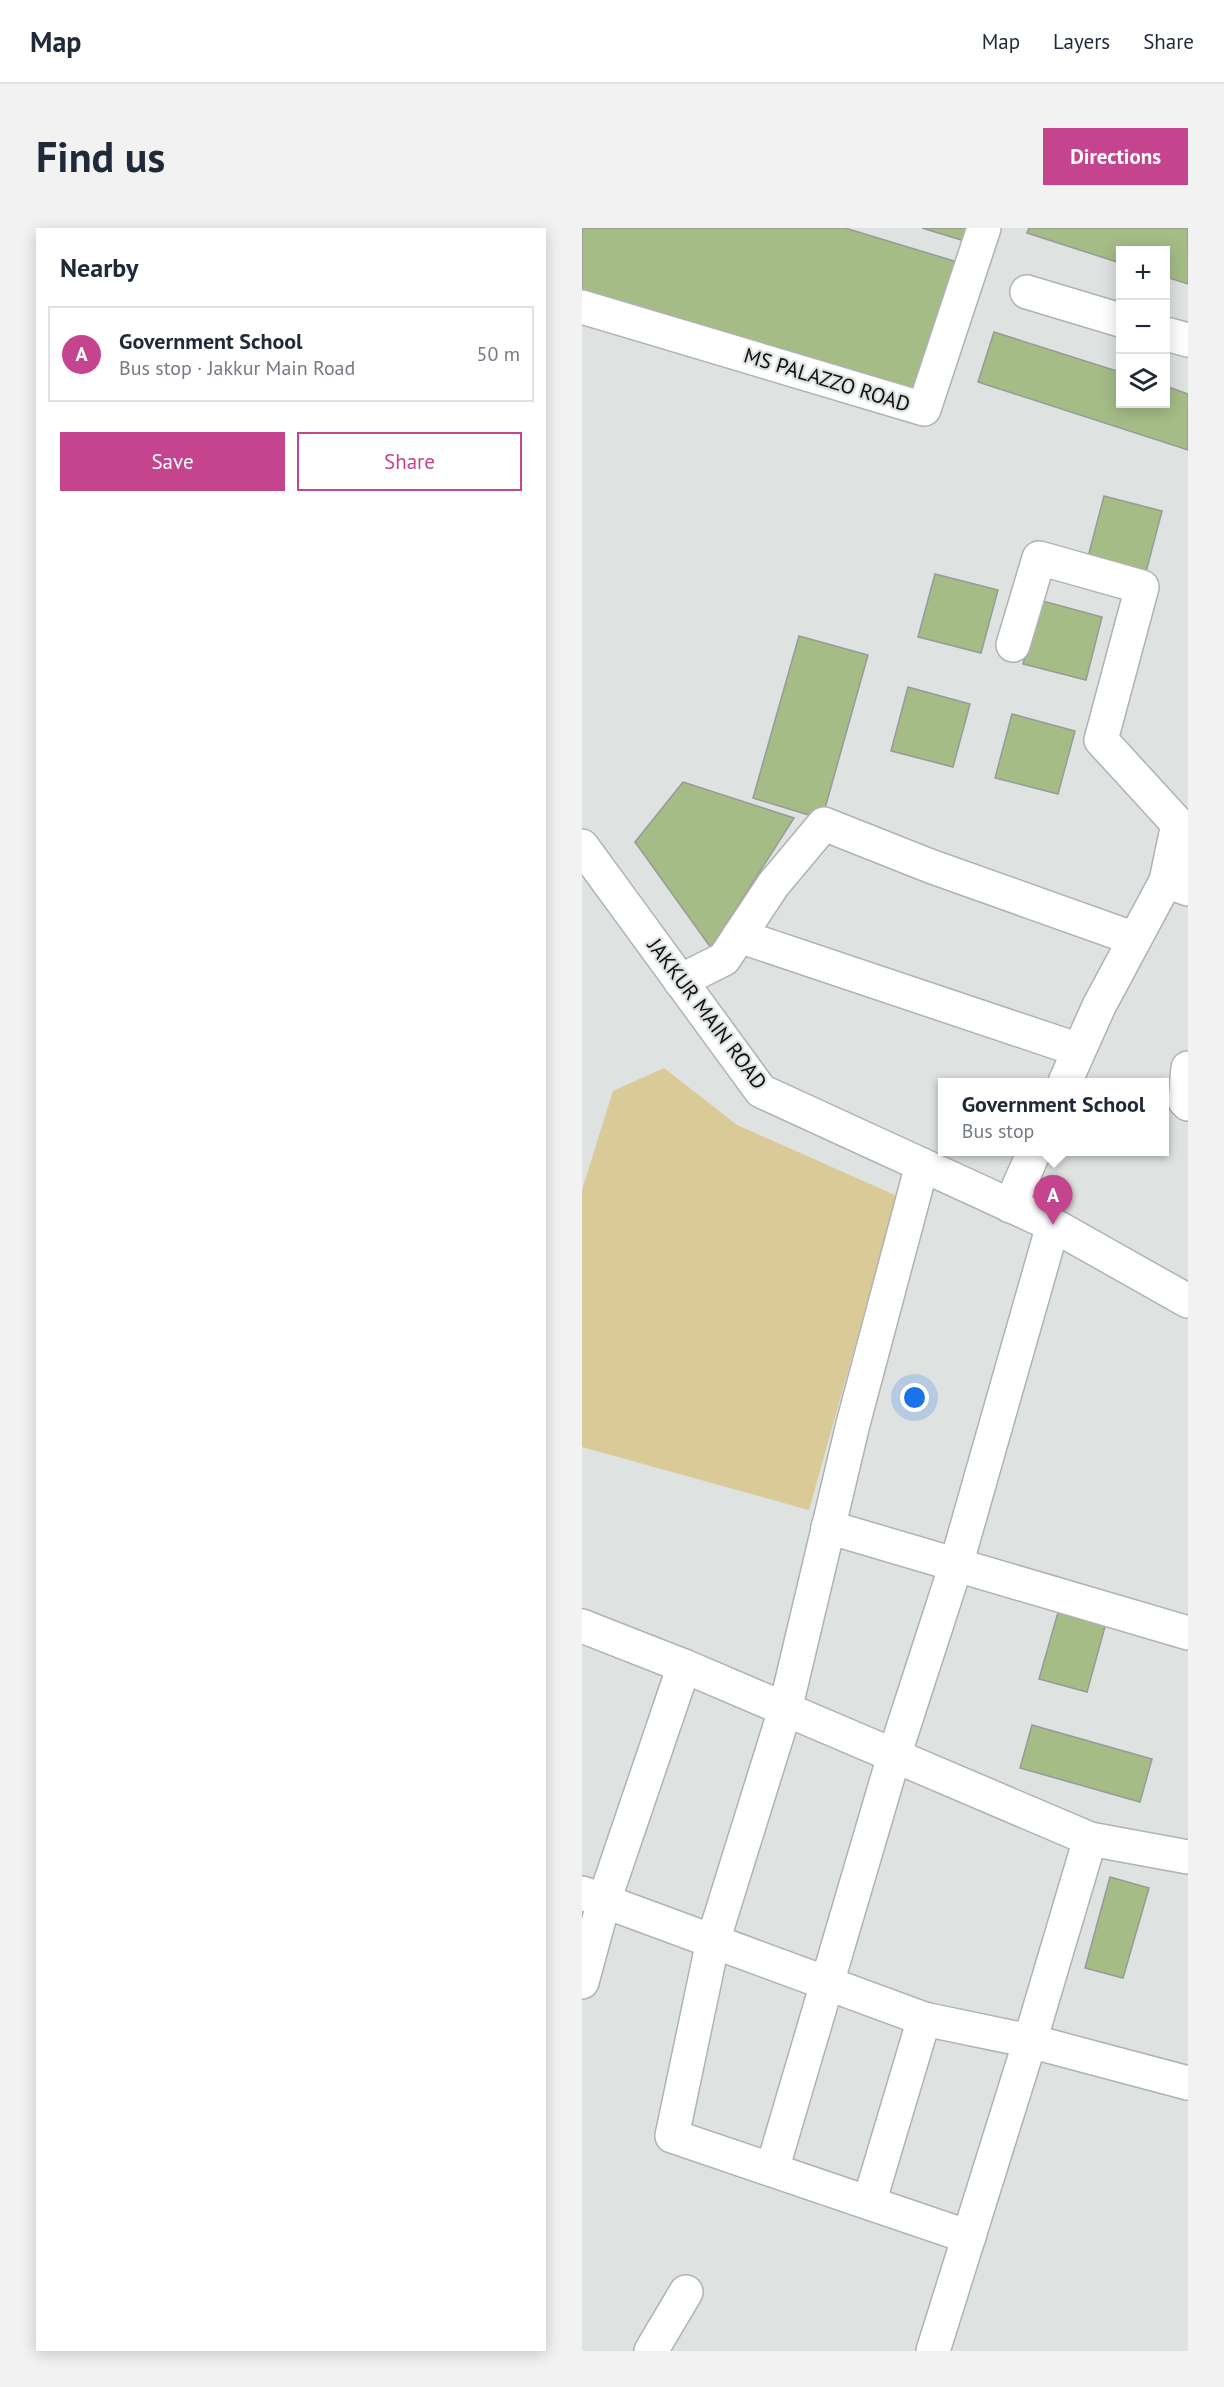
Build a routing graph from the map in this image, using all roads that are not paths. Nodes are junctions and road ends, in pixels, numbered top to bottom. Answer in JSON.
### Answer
{"nodes":[{"id":1,"x":984,"y":228,"type":"edge"},
{"id":2,"x":1027,"y":292,"type":"dead end"},
{"id":3,"x":582,"y":308,"type":"edge"},
{"id":4,"x":1116,"y":319,"type":"edge"},
{"id":5,"x":1170,"y":335,"type":"edge"},
{"id":6,"x":1188,"y":340,"type":"edge"},
{"id":7,"x":1013,"y":645,"type":"dead end"},
{"id":8,"x":582,"y":846,"type":"edge"},
{"id":9,"x":1181,"y":878,"type":"edge"},
{"id":10,"x":739,"y":936,"type":"junction"},
{"id":11,"x":1135,"y":939,"type":"junction"},
{"id":12,"x":680,"y":981,"type":"junction"},
{"id":13,"x":1079,"y":1050,"type":"junction"},
{"id":14,"x":1188,"y":1068,"type":"edge"},
{"id":15,"x":1067,"y":1078,"type":"edge"},
{"id":16,"x":1188,"y":1104,"type":"edge"},
{"id":17,"x":1032,"y":1156,"type":"edge"},
{"id":18,"x":922,"y":1165,"type":"junction"},
{"id":19,"x":1010,"y":1206,"type":"junction"},
{"id":20,"x":1053,"y":1225,"type":"junction"},
{"id":21,"x":1188,"y":1301,"type":"edge"},
{"id":22,"x":828,"y":1527,"type":"junction"},
{"id":23,"x":956,"y":1565,"type":"junction"},
{"id":24,"x":582,"y":1626,"type":"edge"},
{"id":25,"x":1186,"y":1626,"type":"edge"},
{"id":26,"x":684,"y":1666,"type":"junction"},
{"id":27,"x":785,"y":1710,"type":"junction"},
{"id":28,"x":894,"y":1756,"type":"junction"},
{"id":29,"x":1090,"y":1839,"type":"junction"},
{"id":30,"x":1188,"y":1857,"type":"edge"},
{"id":31,"x":593,"y":1897,"type":"edge"},
{"id":32,"x":713,"y":1941,"type":"junction"},
{"id":33,"x":582,"y":1983,"type":"edge"},
{"id":34,"x":828,"y":1983,"type":"junction"},
{"id":35,"x":924,"y":2019,"type":"junction"},
{"id":36,"x":1030,"y":2040,"type":"junction"},
{"id":37,"x":1188,"y":2083,"type":"edge"},
{"id":38,"x":772,"y":2170,"type":"junction"},
{"id":39,"x":869,"y":2203,"type":"junction"},
{"id":40,"x":969,"y":2237,"type":"junction"},
{"id":41,"x":686,"y":2292,"type":"dead end"},
{"id":42,"x":651,"y":2351,"type":"edge"},
{"id":43,"x":933,"y":2351,"type":"edge"}],
"edges":[{"from":1,"to":3,"type":"street","name":"MS PALAZZO ROAD"},
{"from":2,"to":4,"type":"street"},
{"from":5,"to":6,"type":"street"},
{"from":7,"to":9,"type":"street"},
{"from":8,"to":12,"type":"street","name":"JAKKUR MAIN ROAD"},
{"from":9,"to":11,"type":"street"},
{"from":10,"to":11,"type":"street"},
{"from":10,"to":12,"type":"street"},
{"from":10,"to":13,"type":"street"},
{"from":11,"to":13,"type":"street"},
{"from":12,"to":18,"type":"street","name":"JAKKUR MAIN ROAD"},
{"from":13,"to":15,"type":"street"},
{"from":14,"to":16,"type":"street"},
{"from":17,"to":19,"type":"street"},
{"from":18,"to":19,"type":"street","name":"JAKKUR MAIN ROAD"},
{"from":18,"to":22,"type":"street"},
{"from":19,"to":20,"type":"street","name":"JAKKUR MAIN ROAD"},
{"from":20,"to":21,"type":"street","name":"JAKKUR MAIN ROAD"},
{"from":20,"to":23,"type":"street"},
{"from":22,"to":23,"type":"street"},
{"from":22,"to":27,"type":"street"},
{"from":23,"to":25,"type":"street"},
{"from":23,"to":28,"type":"street"},
{"from":24,"to":26,"type":"street"},
{"from":26,"to":27,"type":"street"},
{"from":26,"to":31,"type":"street"},
{"from":27,"to":28,"type":"street"},
{"from":27,"to":32,"type":"street"},
{"from":28,"to":29,"type":"street"},
{"from":28,"to":34,"type":"street"},
{"from":29,"to":30,"type":"street"},
{"from":29,"to":36,"type":"street"},
{"from":31,"to":32,"type":"street"},
{"from":31,"to":33,"type":"street"},
{"from":32,"to":34,"type":"street"},
{"from":32,"to":38,"type":"street"},
{"from":34,"to":35,"type":"street"},
{"from":34,"to":38,"type":"street"},
{"from":35,"to":36,"type":"street"},
{"from":35,"to":39,"type":"street"},
{"from":36,"to":37,"type":"street"},
{"from":36,"to":40,"type":"street"},
{"from":38,"to":39,"type":"street"},
{"from":39,"to":40,"type":"street"},
{"from":40,"to":43,"type":"street"},
{"from":41,"to":42,"type":"street"}]}
